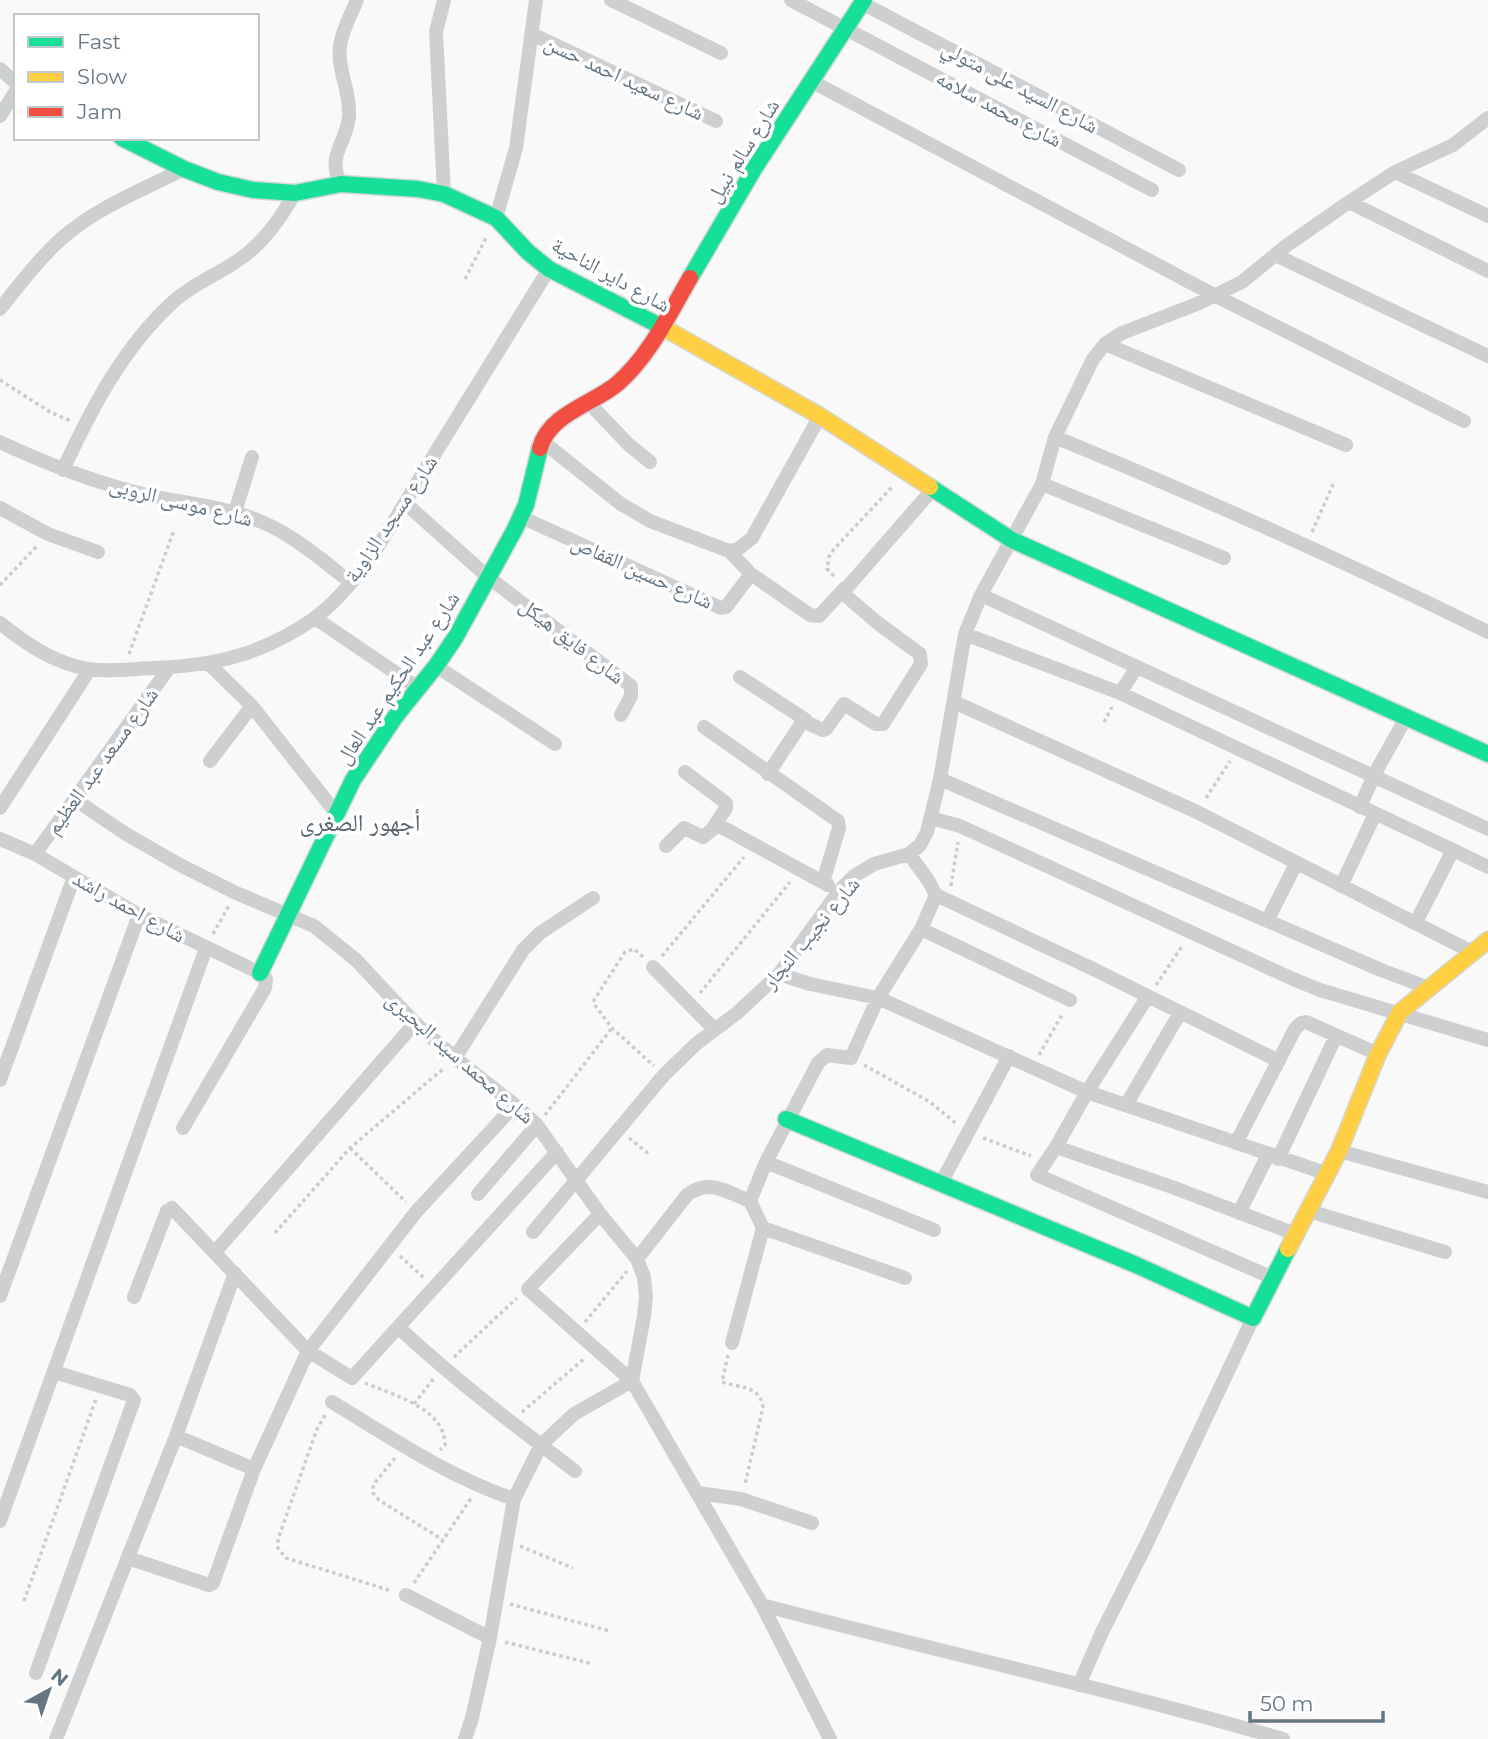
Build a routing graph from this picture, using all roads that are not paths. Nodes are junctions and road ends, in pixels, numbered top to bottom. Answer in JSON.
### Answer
{"nodes":[{"id":1,"x":357,"y":0,"type":"edge"},
{"id":2,"x":444,"y":0,"type":"edge"},
{"id":3,"x":536,"y":0,"type":"edge"},
{"id":4,"x":611,"y":0,"type":"edge"},
{"id":5,"x":791,"y":0,"type":"edge"},
{"id":6,"x":863,"y":1,"type":"edge"},
{"id":7,"x":846,"y":28,"type":"junction"},
{"id":8,"x":532,"y":34,"type":"junction"},
{"id":9,"x":721,"y":53,"type":"dead end"},
{"id":10,"x":0,"y":69,"type":"edge"},
{"id":11,"x":14,"y":81,"type":"edge"},
{"id":12,"x":811,"y":81,"type":"junction"},
{"id":13,"x":14,"y":94,"type":"edge"},
{"id":14,"x":0,"y":116,"type":"edge"},
{"id":15,"x":1488,"y":118,"type":"edge"},
{"id":16,"x":716,"y":121,"type":"dead end"},
{"id":17,"x":126,"y":140,"type":"edge"},
{"id":18,"x":184,"y":169,"type":"junction"},
{"id":19,"x":1179,"y":170,"type":"dead end"},
{"id":20,"x":1395,"y":172,"type":"junction"},
{"id":21,"x":341,"y":184,"type":"junction"},
{"id":22,"x":1152,"y":190,"type":"dead end"},
{"id":23,"x":295,"y":192,"type":"junction"},
{"id":24,"x":444,"y":194,"type":"junction"},
{"id":25,"x":1349,"y":202,"type":"junction"},
{"id":26,"x":1488,"y":216,"type":"edge"},
{"id":27,"x":496,"y":218,"type":"junction"},
{"id":28,"x":1275,"y":255,"type":"junction"},
{"id":29,"x":550,"y":269,"type":"junction"},
{"id":30,"x":1488,"y":271,"type":"edge"},
{"id":31,"x":1214,"y":295,"type":"junction"},
{"id":32,"x":0,"y":309,"type":"edge"},
{"id":33,"x":662,"y":327,"type":"junction"},
{"id":34,"x":1105,"y":344,"type":"junction"},
{"id":35,"x":1488,"y":356,"type":"edge"},
{"id":36,"x":588,"y":402,"type":"junction"},
{"id":37,"x":820,"y":416,"type":"junction"},
{"id":38,"x":1464,"y":421,"type":"dead end"},
{"id":39,"x":1055,"y":437,"type":"junction"},
{"id":40,"x":542,"y":441,"type":"junction"},
{"id":41,"x":0,"y":442,"type":"edge"},
{"id":42,"x":1346,"y":445,"type":"dead end"},
{"id":43,"x":253,"y":457,"type":"dead end"},
{"id":44,"x":650,"y":463,"type":"dead end"},
{"id":45,"x":64,"y":470,"type":"junction"},
{"id":46,"x":1042,"y":484,"type":"junction"},
{"id":47,"x":933,"y":489,"type":"junction"},
{"id":48,"x":405,"y":503,"type":"junction"},
{"id":49,"x":0,"y":508,"type":"edge"},
{"id":50,"x":234,"y":512,"type":"junction"},
{"id":51,"x":521,"y":517,"type":"junction"},
{"id":52,"x":1012,"y":540,"type":"junction"},
{"id":53,"x":729,"y":551,"type":"junction"},
{"id":54,"x":98,"y":552,"type":"dead end"},
{"id":55,"x":1224,"y":558,"type":"dead end"},
{"id":56,"x":751,"y":574,"type":"junction"},
{"id":57,"x":488,"y":577,"type":"junction"},
{"id":58,"x":350,"y":582,"type":"junction"},
{"id":59,"x":845,"y":588,"type":"junction"},
{"id":60,"x":981,"y":595,"type":"junction"},
{"id":61,"x":315,"y":618,"type":"junction"},
{"id":62,"x":0,"y":623,"type":"edge"},
{"id":63,"x":1488,"y":632,"type":"edge"},
{"id":64,"x":965,"y":634,"type":"junction"},
{"id":65,"x":209,"y":664,"type":"junction"},
{"id":66,"x":436,"y":666,"type":"junction"},
{"id":67,"x":1137,"y":667,"type":"junction"},
{"id":68,"x":169,"y":668,"type":"junction"},
{"id":69,"x":90,"y":669,"type":"junction"},
{"id":70,"x":740,"y":677,"type":"dead end"},
{"id":71,"x":418,"y":688,"type":"junction"},
{"id":72,"x":1119,"y":693,"type":"junction"},
{"id":73,"x":954,"y":702,"type":"junction"},
{"id":74,"x":252,"y":706,"type":"junction"},
{"id":75,"x":621,"y":715,"type":"dead end"},
{"id":76,"x":1407,"y":716,"type":"junction"},
{"id":77,"x":806,"y":720,"type":"junction"},
{"id":78,"x":704,"y":727,"type":"dead end"},
{"id":79,"x":555,"y":744,"type":"dead end"},
{"id":80,"x":1488,"y":754,"type":"edge"},
{"id":81,"x":211,"y":761,"type":"dead end"},
{"id":82,"x":685,"y":772,"type":"dead end"},
{"id":83,"x":768,"y":774,"type":"junction"},
{"id":84,"x":1374,"y":775,"type":"junction"},
{"id":85,"x":940,"y":779,"type":"junction"},
{"id":86,"x":74,"y":799,"type":"junction"},
{"id":87,"x":0,"y":807,"type":"edge"},
{"id":88,"x":1360,"y":807,"type":"junction"},
{"id":89,"x":336,"y":813,"type":"junction"},
{"id":90,"x":1375,"y":814,"type":"junction"},
{"id":91,"x":932,"y":818,"type":"junction"},
{"id":92,"x":713,"y":828,"type":"junction"},
{"id":93,"x":1488,"y":829,"type":"edge"},
{"id":94,"x":2,"y":844,"type":"edge"},
{"id":95,"x":666,"y":846,"type":"dead end"},
{"id":96,"x":1452,"y":850,"type":"junction"},
{"id":97,"x":35,"y":854,"type":"junction"},
{"id":98,"x":909,"y":854,"type":"junction"},
{"id":99,"x":1296,"y":864,"type":"junction"},
{"id":100,"x":1488,"y":867,"type":"edge"},
{"id":101,"x":74,"y":877,"type":"junction"},
{"id":102,"x":823,"y":882,"type":"junction"},
{"id":103,"x":1341,"y":886,"type":"junction"},
{"id":104,"x":839,"y":891,"type":"junction"},
{"id":105,"x":593,"y":898,"type":"dead end"},
{"id":106,"x":942,"y":898,"type":"junction"},
{"id":107,"x":288,"y":914,"type":"junction"},
{"id":108,"x":139,"y":915,"type":"junction"},
{"id":109,"x":1268,"y":919,"type":"junction"},
{"id":110,"x":1416,"y":922,"type":"junction"},
{"id":111,"x":921,"y":929,"type":"junction"},
{"id":112,"x":1488,"y":940,"type":"edge"},
{"id":113,"x":206,"y":948,"type":"junction"},
{"id":114,"x":1472,"y":952,"type":"junction"},
{"id":115,"x":653,"y":967,"type":"road end"},
{"id":116,"x":260,"y":973,"type":"junction"},
{"id":117,"x":779,"y":974,"type":"junction"},
{"id":118,"x":1429,"y":988,"type":"junction"},
{"id":119,"x":1148,"y":996,"type":"junction"},
{"id":120,"x":878,"y":998,"type":"junction"},
{"id":121,"x":1070,"y":1000,"type":"road end"},
{"id":122,"x":1400,"y":1012,"type":"junction"},
{"id":123,"x":1180,"y":1013,"type":"junction"},
{"id":124,"x":415,"y":1023,"type":"junction"},
{"id":125,"x":714,"y":1029,"type":"junction"},
{"id":126,"x":1336,"y":1036,"type":"junction"},
{"id":127,"x":1488,"y":1040,"type":"edge"},
{"id":128,"x":1378,"y":1054,"type":"junction"},
{"id":129,"x":1009,"y":1056,"type":"junction"},
{"id":130,"x":455,"y":1058,"type":"junction"},
{"id":131,"x":1279,"y":1061,"type":"junction"},
{"id":132,"x":0,"y":1080,"type":"edge"},
{"id":133,"x":1087,"y":1091,"type":"junction"},
{"id":134,"x":515,"y":1105,"type":"junction"},
{"id":135,"x":1126,"y":1105,"type":"junction"},
{"id":136,"x":786,"y":1119,"type":"junction"},
{"id":137,"x":537,"y":1125,"type":"junction"},
{"id":138,"x":183,"y":1128,"type":"dead end"},
{"id":139,"x":1236,"y":1143,"type":"junction"},
{"id":140,"x":1056,"y":1147,"type":"junction"},
{"id":141,"x":1339,"y":1151,"type":"junction"},
{"id":142,"x":557,"y":1152,"type":"junction"},
{"id":143,"x":1273,"y":1157,"type":"junction"},
{"id":144,"x":766,"y":1162,"type":"junction"},
{"id":145,"x":1328,"y":1174,"type":"junction"},
{"id":146,"x":576,"y":1178,"type":"junction"},
{"id":147,"x":941,"y":1183,"type":"junction"},
{"id":148,"x":1488,"y":1192,"type":"edge"},
{"id":149,"x":478,"y":1194,"type":"dead end"},
{"id":150,"x":750,"y":1201,"type":"junction"},
{"id":151,"x":1309,"y":1212,"type":"junction"},
{"id":152,"x":1239,"y":1213,"type":"junction"},
{"id":153,"x":600,"y":1214,"type":"junction"},
{"id":154,"x":763,"y":1228,"type":"junction"},
{"id":155,"x":934,"y":1230,"type":"dead end"},
{"id":156,"x":533,"y":1232,"type":"dead end"},
{"id":157,"x":1298,"y":1236,"type":"junction"},
{"id":158,"x":215,"y":1252,"type":"junction"},
{"id":159,"x":1445,"y":1252,"type":"dead end"},
{"id":160,"x":637,"y":1259,"type":"junction"},
{"id":161,"x":234,"y":1273,"type":"junction"},
{"id":162,"x":905,"y":1278,"type":"dead end"},
{"id":163,"x":1273,"y":1278,"type":"junction"},
{"id":164,"x":0,"y":1296,"type":"edge"},
{"id":165,"x":134,"y":1297,"type":"dead end"},
{"id":166,"x":1254,"y":1318,"type":"junction"},
{"id":167,"x":398,"y":1327,"type":"junction"},
{"id":168,"x":732,"y":1343,"type":"road end"},
{"id":169,"x":308,"y":1351,"type":"junction"},
{"id":170,"x":54,"y":1372,"type":"junction"},
{"id":171,"x":632,"y":1381,"type":"junction"},
{"id":172,"x":332,"y":1402,"type":"road end"},
{"id":173,"x":176,"y":1436,"type":"junction"},
{"id":174,"x":541,"y":1445,"type":"junction"},
{"id":175,"x":254,"y":1469,"type":"junction"},
{"id":176,"x":575,"y":1471,"type":"dead end"},
{"id":177,"x":698,"y":1493,"type":"junction"},
{"id":178,"x":514,"y":1499,"type":"junction"},
{"id":179,"x":0,"y":1521,"type":"edge"},
{"id":180,"x":812,"y":1523,"type":"dead end"},
{"id":181,"x":128,"y":1558,"type":"junction"},
{"id":182,"x":406,"y":1595,"type":"road end"},
{"id":183,"x":762,"y":1605,"type":"junction"},
{"id":184,"x":490,"y":1637,"type":"junction"},
{"id":185,"x":36,"y":1673,"type":"dead end"},
{"id":186,"x":1079,"y":1685,"type":"junction"},
{"id":187,"x":55,"y":1739,"type":"edge"},
{"id":188,"x":465,"y":1739,"type":"edge"},
{"id":189,"x":830,"y":1739,"type":"edge"},
{"id":190,"x":1283,"y":1739,"type":"edge"}],
"edges":[{"from":1,"to":21,"type":"street"},
{"from":2,"to":24,"type":"street"},
{"from":3,"to":8,"type":"street"},
{"from":4,"to":9,"type":"street"},
{"from":5,"to":7,"type":"street","name":"شارع محمد سلامه"},
{"from":6,"to":7,"type":"street","name":"شارع سالم نبيل"},
{"from":6,"to":19,"type":"street","name":"شارع السيد على متولي"},
{"from":7,"to":12,"type":"street","name":"شارع سالم نبيل"},
{"from":7,"to":22,"type":"street","name":"شارع محمد سلامه"},
{"from":8,"to":16,"type":"street","name":"شارع سعيد احمد حسن"},
{"from":8,"to":27,"type":"street"},
{"from":10,"to":11,"type":"street"},
{"from":12,"to":31,"type":"street"},
{"from":12,"to":33,"type":"street","name":"شارع سالم نبيل"},
{"from":13,"to":14,"type":"street"},
{"from":15,"to":20,"type":"street"},
{"from":17,"to":18,"type":"street","name":"شارع داير الناحية"},
{"from":18,"to":23,"type":"street","name":"شارع داير الناحية"},
{"from":18,"to":32,"type":"street"},
{"from":20,"to":25,"type":"street"},
{"from":20,"to":26,"type":"street"},
{"from":21,"to":23,"type":"street","name":"شارع داير الناحية"},
{"from":21,"to":24,"type":"street","name":"شارع داير الناحية"},
{"from":23,"to":45,"type":"street"},
{"from":24,"to":27,"type":"street","name":"شارع داير الناحية"},
{"from":25,"to":28,"type":"street"},
{"from":25,"to":30,"type":"street"},
{"from":27,"to":29,"type":"street","name":"شارع داير الناحية"},
{"from":28,"to":31,"type":"street"},
{"from":28,"to":35,"type":"street"},
{"from":29,"to":33,"type":"street","name":"شارع داير الناحية"},
{"from":29,"to":48,"type":"street","name":"شارع مسجد الزاوية"},
{"from":31,"to":34,"type":"street"},
{"from":31,"to":38,"type":"street"},
{"from":33,"to":36,"type":"street","name":"شارع عبد الحكيم عبد العال"},
{"from":33,"to":37,"type":"street","name":"شارع داير الناحية"},
{"from":34,"to":39,"type":"street"},
{"from":34,"to":42,"type":"street"},
{"from":36,"to":40,"type":"street","name":"شارع عبد الحكيم عبد العال"},
{"from":36,"to":44,"type":"street"},
{"from":37,"to":47,"type":"street","name":"شارع داير الناحية"},
{"from":37,"to":53,"type":"street"},
{"from":39,"to":46,"type":"street"},
{"from":39,"to":63,"type":"street"},
{"from":40,"to":51,"type":"street","name":"شارع عبد الحكيم عبد العال"},
{"from":40,"to":53,"type":"street"},
{"from":41,"to":45,"type":"street","name":"شارع موسى الروبى"},
{"from":43,"to":50,"type":"street"},
{"from":45,"to":50,"type":"street","name":"شارع موسى الروبى"},
{"from":46,"to":52,"type":"street"},
{"from":46,"to":55,"type":"street"},
{"from":47,"to":52,"type":"street","name":"شارع داير الناحية"},
{"from":47,"to":59,"type":"street"},
{"from":48,"to":57,"type":"street"},
{"from":48,"to":58,"type":"street","name":"شارع مسجد الزاوية"},
{"from":49,"to":54,"type":"street"},
{"from":50,"to":58,"type":"street","name":"شارع موسى الروبى"},
{"from":51,"to":56,"type":"street","name":"شارع حسين القفاص"},
{"from":51,"to":57,"type":"street","name":"شارع عبد الحكيم عبد العال"},
{"from":52,"to":60,"type":"street"},
{"from":52,"to":76,"type":"street","name":"شارع داير الناحية"},
{"from":53,"to":56,"type":"street"},
{"from":56,"to":59,"type":"street"},
{"from":57,"to":66,"type":"street","name":"شارع عبد الحكيم عبد العال"},
{"from":57,"to":75,"type":"street","name":"شارع فايق هيكل"},
{"from":58,"to":61,"type":"street","name":"شارع مسجد الزاوية"},
{"from":59,"to":77,"type":"street"},
{"from":60,"to":64,"type":"street"},
{"from":60,"to":67,"type":"street"},
{"from":61,"to":65,"type":"street","name":"شارع مسجد الزاوية"},
{"from":61,"to":71,"type":"street"},
{"from":62,"to":69,"type":"street","name":"شارع مسجد الزاوية"},
{"from":64,"to":72,"type":"street"},
{"from":64,"to":73,"type":"street"},
{"from":65,"to":68,"type":"street","name":"شارع مسجد الزاوية"},
{"from":65,"to":74,"type":"street"},
{"from":66,"to":71,"type":"street","name":"شارع عبد الحكيم عبد العال"},
{"from":66,"to":79,"type":"street"},
{"from":67,"to":72,"type":"street"},
{"from":67,"to":84,"type":"street"},
{"from":68,"to":69,"type":"street","name":"شارع مسجد الزاوية"},
{"from":68,"to":86,"type":"street","name":"شارع مسعد عبد العظيم"},
{"from":69,"to":87,"type":"street"},
{"from":70,"to":77,"type":"street"},
{"from":71,"to":89,"type":"street","name":"شارع عبد الحكيم عبد العال"},
{"from":72,"to":88,"type":"street"},
{"from":73,"to":85,"type":"street"},
{"from":73,"to":99,"type":"street"},
{"from":74,"to":81,"type":"street"},
{"from":74,"to":89,"type":"street"},
{"from":76,"to":80,"type":"street","name":"شارع داير الناحية"},
{"from":76,"to":84,"type":"street"},
{"from":77,"to":83,"type":"street"},
{"from":78,"to":83,"type":"street"},
{"from":82,"to":92,"type":"street"},
{"from":83,"to":102,"type":"street"},
{"from":84,"to":88,"type":"street"},
{"from":84,"to":93,"type":"street"},
{"from":85,"to":91,"type":"street"},
{"from":85,"to":109,"type":"street"},
{"from":86,"to":97,"type":"street","name":"شارع مسعد عبد العظيم"},
{"from":86,"to":107,"type":"street","name":"شارع محمد سيد البحيرى"},
{"from":88,"to":90,"type":"street"},
{"from":89,"to":107,"type":"street","name":"شارع عبد الحكيم عبد العال"},
{"from":90,"to":96,"type":"street"},
{"from":90,"to":103,"type":"street"},
{"from":91,"to":98,"type":"street"},
{"from":91,"to":122,"type":"street"},
{"from":92,"to":95,"type":"street"},
{"from":92,"to":102,"type":"street"},
{"from":94,"to":97,"type":"street","name":"شارع احمد راشد"},
{"from":96,"to":100,"type":"street"},
{"from":96,"to":110,"type":"street"},
{"from":97,"to":101,"type":"street","name":"شارع احمد راشد"},
{"from":98,"to":104,"type":"street","name":"شارع نجيب النجار"},
{"from":98,"to":106,"type":"street"},
{"from":99,"to":103,"type":"street"},
{"from":99,"to":109,"type":"street"},
{"from":101,"to":108,"type":"street","name":"شارع احمد راشد"},
{"from":101,"to":132,"type":"street"},
{"from":102,"to":104,"type":"street"},
{"from":103,"to":110,"type":"street"},
{"from":104,"to":117,"type":"street","name":"شارع نجيب النجار"},
{"from":105,"to":130,"type":"street"},
{"from":106,"to":111,"type":"street"},
{"from":106,"to":119,"type":"street"},
{"from":107,"to":116,"type":"street","name":"شارع عبد الحكيم عبد العال"},
{"from":107,"to":124,"type":"street","name":"شارع محمد سيد البحيرى"},
{"from":108,"to":113,"type":"street","name":"شارع احمد راشد"},
{"from":108,"to":164,"type":"street"},
{"from":109,"to":118,"type":"street"},
{"from":110,"to":114,"type":"street"},
{"from":111,"to":120,"type":"street"},
{"from":111,"to":121,"type":"street"},
{"from":112,"to":114,"type":"street"},
{"from":113,"to":116,"type":"street","name":"شارع احمد راشد"},
{"from":113,"to":170,"type":"street"},
{"from":114,"to":118,"type":"street"},
{"from":115,"to":125,"type":"street"},
{"from":116,"to":138,"type":"street"},
{"from":117,"to":120,"type":"street"},
{"from":117,"to":125,"type":"street","name":"شارع نجيب النجار"},
{"from":118,"to":122,"type":"street"},
{"from":119,"to":123,"type":"street"},
{"from":119,"to":133,"type":"street"},
{"from":120,"to":129,"type":"street"},
{"from":120,"to":136,"type":"street"},
{"from":122,"to":127,"type":"street"},
{"from":122,"to":128,"type":"street"},
{"from":123,"to":131,"type":"street"},
{"from":123,"to":135,"type":"street"},
{"from":124,"to":130,"type":"street","name":"شارع محمد سيد البحيرى"},
{"from":124,"to":158,"type":"street"},
{"from":125,"to":146,"type":"street","name":"شارع نجيب النجار"},
{"from":126,"to":128,"type":"street"},
{"from":126,"to":131,"type":"street"},
{"from":126,"to":143,"type":"street"},
{"from":128,"to":141,"type":"street"},
{"from":129,"to":133,"type":"street"},
{"from":129,"to":147,"type":"street"},
{"from":130,"to":134,"type":"street","name":"شارع محمد سيد البحيرى"},
{"from":131,"to":139,"type":"street"},
{"from":133,"to":135,"type":"street"},
{"from":133,"to":140,"type":"street"},
{"from":134,"to":137,"type":"street","name":"شارع محمد سيد البحيرى"},
{"from":134,"to":169,"type":"street"},
{"from":135,"to":139,"type":"street"},
{"from":136,"to":144,"type":"street"},
{"from":136,"to":147,"type":"street"},
{"from":137,"to":142,"type":"street","name":"شارع محمد سيد البحيرى"},
{"from":137,"to":149,"type":"street"},
{"from":139,"to":143,"type":"street"},
{"from":140,"to":152,"type":"street"},
{"from":140,"to":163,"type":"street"},
{"from":141,"to":145,"type":"street"},
{"from":141,"to":148,"type":"street"},
{"from":142,"to":146,"type":"street","name":"شارع محمد سيد البحيرى"},
{"from":142,"to":167,"type":"street"},
{"from":143,"to":145,"type":"street"},
{"from":143,"to":152,"type":"street"},
{"from":144,"to":150,"type":"street"},
{"from":144,"to":155,"type":"street"},
{"from":145,"to":151,"type":"street"},
{"from":146,"to":153,"type":"street","name":"شارع محمد سيد البحيرى"},
{"from":146,"to":156,"type":"street","name":"شارع نجيب النجار"},
{"from":147,"to":166,"type":"street"},
{"from":150,"to":154,"type":"street"},
{"from":150,"to":160,"type":"street"},
{"from":151,"to":157,"type":"street"},
{"from":151,"to":159,"type":"street"},
{"from":152,"to":157,"type":"street"},
{"from":153,"to":160,"type":"street","name":"شارع محمد سيد البحيرى"},
{"from":153,"to":171,"type":"street"},
{"from":154,"to":162,"type":"street"},
{"from":154,"to":168,"type":"street"},
{"from":157,"to":163,"type":"street"},
{"from":158,"to":161,"type":"street"},
{"from":158,"to":165,"type":"street"},
{"from":160,"to":171,"type":"street","name":"شارع محمد سيد البحيرى"},
{"from":161,"to":169,"type":"street"},
{"from":161,"to":173,"type":"street"},
{"from":163,"to":166,"type":"street"},
{"from":166,"to":186,"type":"street"},
{"from":167,"to":169,"type":"street"},
{"from":167,"to":174,"type":"street"},
{"from":169,"to":175,"type":"street"},
{"from":170,"to":179,"type":"street"},
{"from":170,"to":185,"type":"street"},
{"from":171,"to":174,"type":"street"},
{"from":171,"to":177,"type":"street"},
{"from":172,"to":178,"type":"street"},
{"from":173,"to":175,"type":"street"},
{"from":173,"to":181,"type":"street"},
{"from":174,"to":176,"type":"street"},
{"from":174,"to":178,"type":"street"},
{"from":175,"to":181,"type":"street"},
{"from":177,"to":180,"type":"street"},
{"from":177,"to":183,"type":"street"},
{"from":178,"to":184,"type":"street"},
{"from":181,"to":187,"type":"street"},
{"from":182,"to":184,"type":"street"},
{"from":183,"to":186,"type":"street"},
{"from":183,"to":189,"type":"street"},
{"from":184,"to":188,"type":"street"},
{"from":186,"to":190,"type":"street"}]}
